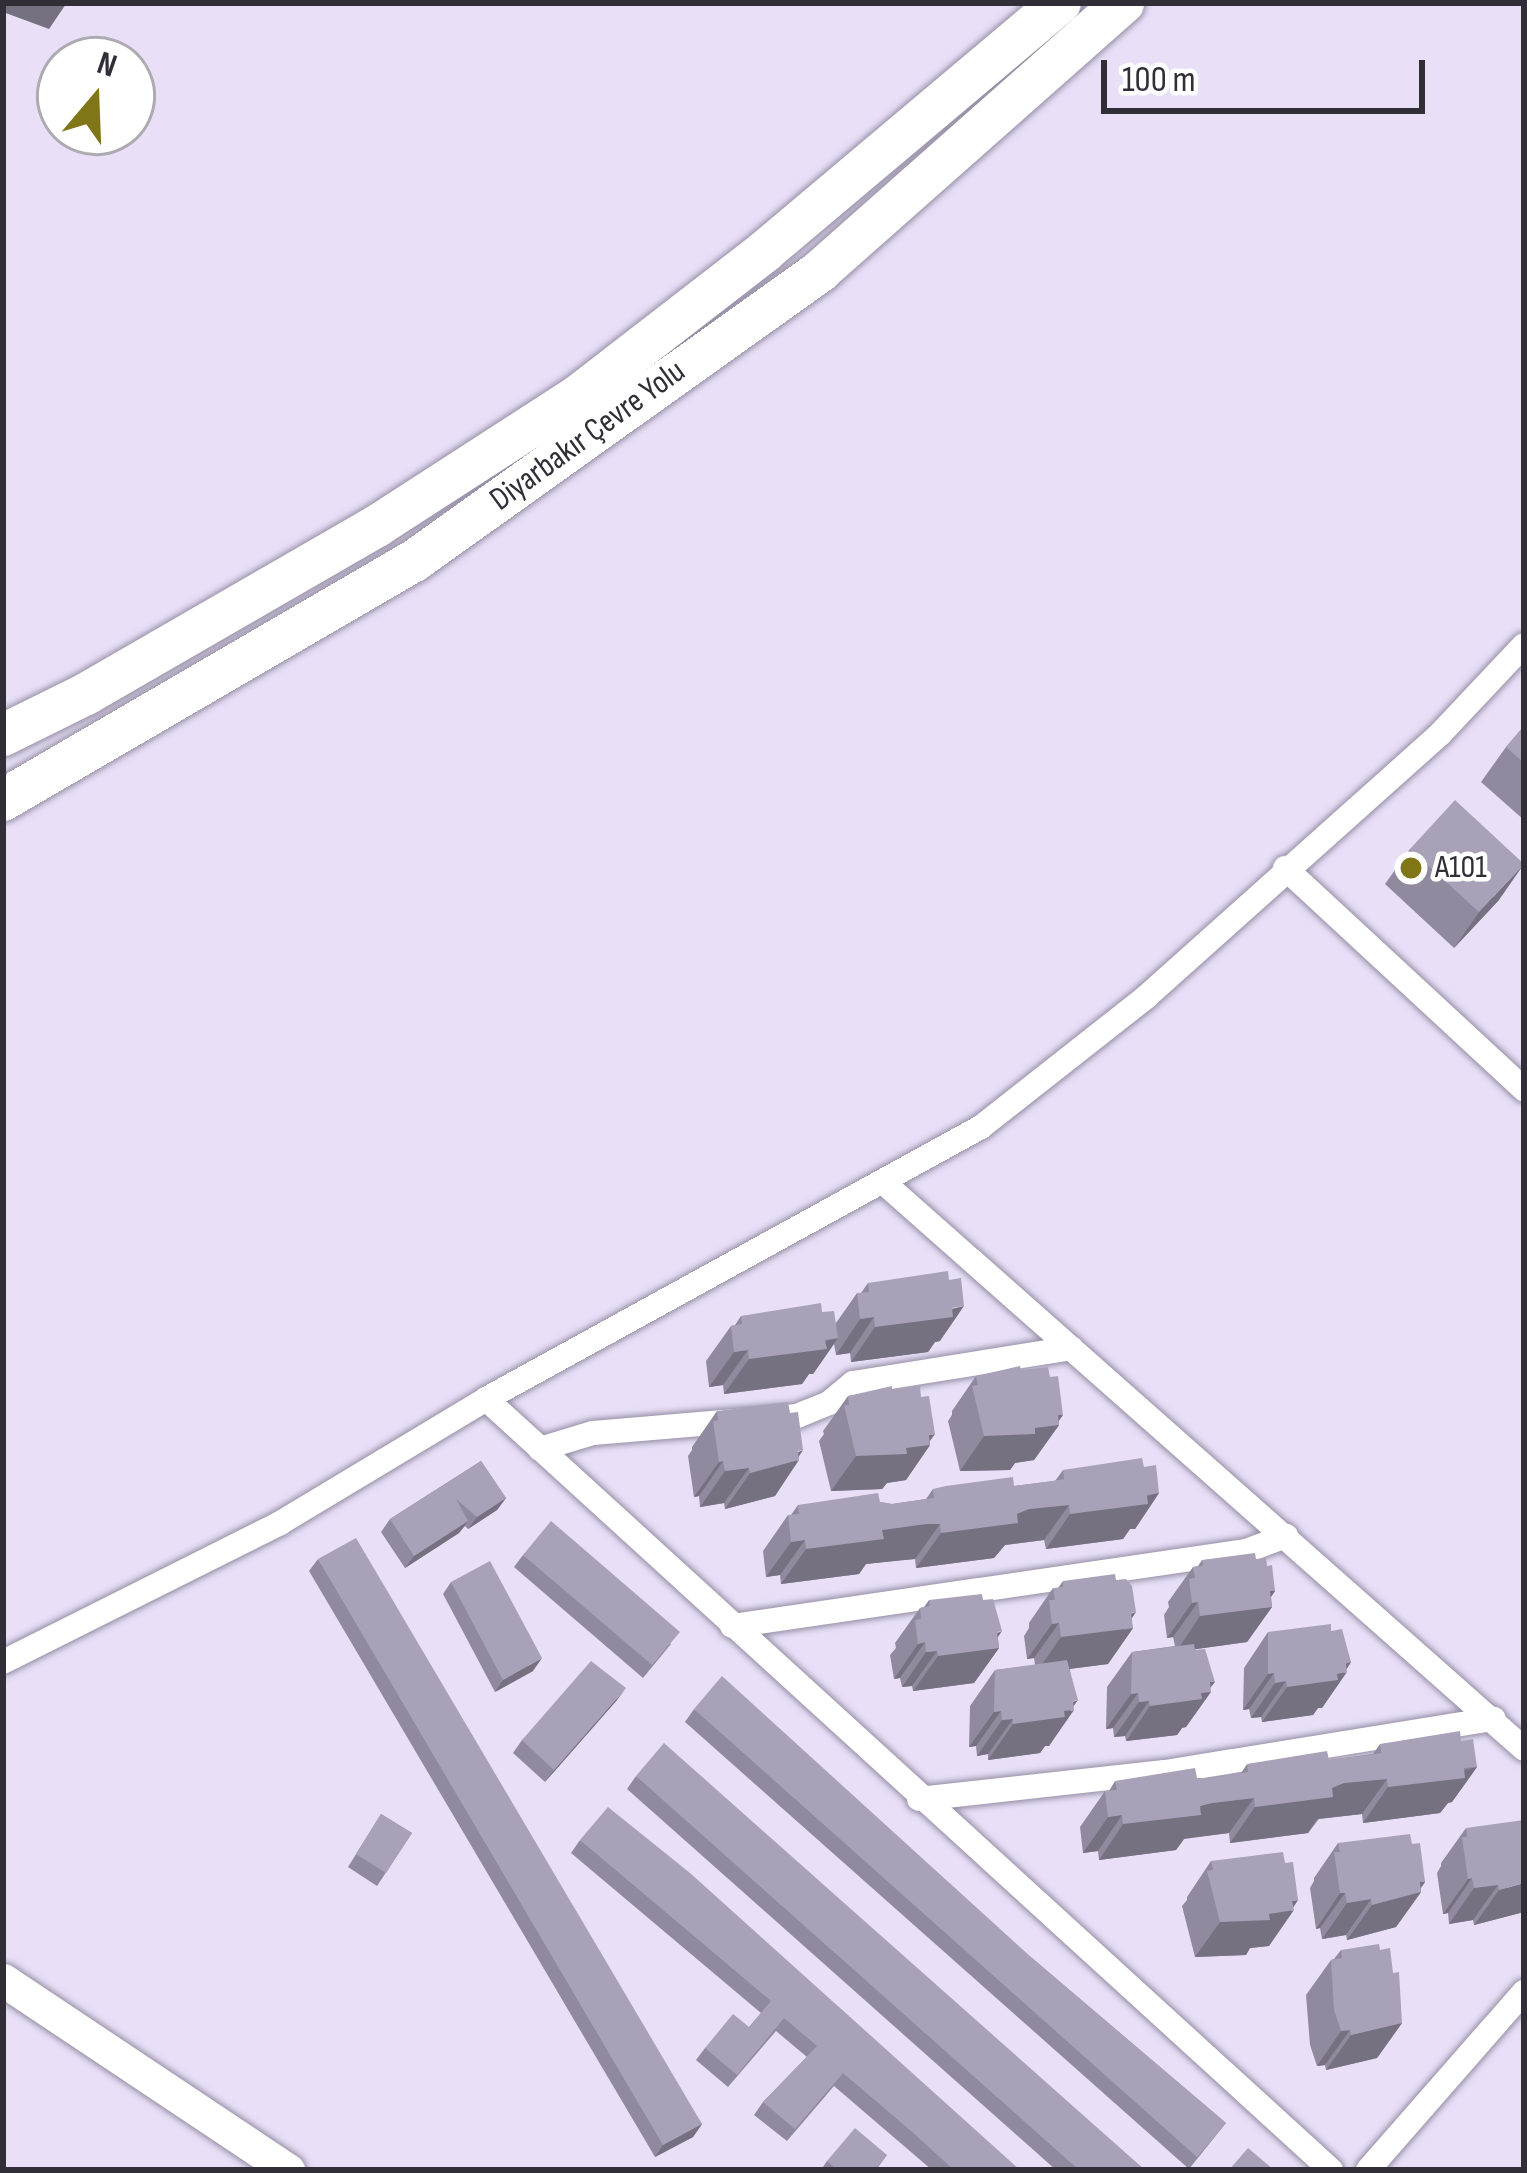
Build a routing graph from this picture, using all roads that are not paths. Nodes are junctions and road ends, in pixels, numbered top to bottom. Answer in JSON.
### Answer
{"nodes":[{"id":1,"x":1060,"y":3,"type":"edge"},
{"id":2,"x":1123,"y":3,"type":"edge"},
{"id":3,"x":1524,"y":645,"type":"edge"},
{"id":4,"x":3,"y":735,"type":"edge"},
{"id":5,"x":3,"y":800,"type":"edge"},
{"id":6,"x":1286,"y":868,"type":"junction"},
{"id":7,"x":1524,"y":1088,"type":"edge"},
{"id":8,"x":883,"y":1182,"type":"junction"},
{"id":9,"x":1071,"y":1348,"type":"junction"},
{"id":10,"x":486,"y":1399,"type":"junction"},
{"id":11,"x":541,"y":1449,"type":"junction"},
{"id":12,"x":1286,"y":1536,"type":"junction"},
{"id":13,"x":732,"y":1626,"type":"junction"},
{"id":14,"x":3,"y":1662,"type":"edge"},
{"id":15,"x":1493,"y":1719,"type":"junction"},
{"id":16,"x":1524,"y":1749,"type":"edge"},
{"id":17,"x":919,"y":1799,"type":"junction"},
{"id":18,"x":3,"y":1980,"type":"edge"},
{"id":19,"x":1524,"y":1992,"type":"edge"},
{"id":20,"x":288,"y":2170,"type":"edge"},
{"id":21,"x":1331,"y":2170,"type":"edge"},
{"id":22,"x":1368,"y":2170,"type":"edge"}],
"edges":[{"from":1,"to":4,"type":"highway","name":"Diyarbakır Çevre Yolu"},
{"from":2,"to":5,"type":"highway","name":"Diyarbakır Çevre Yolu"},
{"from":3,"to":6,"type":"street"},
{"from":6,"to":7,"type":"street"},
{"from":6,"to":8,"type":"street"},
{"from":8,"to":9,"type":"street"},
{"from":8,"to":10,"type":"street"},
{"from":9,"to":11,"type":"street"},
{"from":9,"to":12,"type":"street"},
{"from":10,"to":11,"type":"street"},
{"from":10,"to":14,"type":"street"},
{"from":11,"to":13,"type":"street"},
{"from":12,"to":13,"type":"street"},
{"from":12,"to":15,"type":"street"},
{"from":13,"to":17,"type":"street"},
{"from":15,"to":16,"type":"street"},
{"from":15,"to":17,"type":"street"},
{"from":17,"to":21,"type":"street"},
{"from":18,"to":20,"type":"street"},
{"from":19,"to":22,"type":"street"}]}
